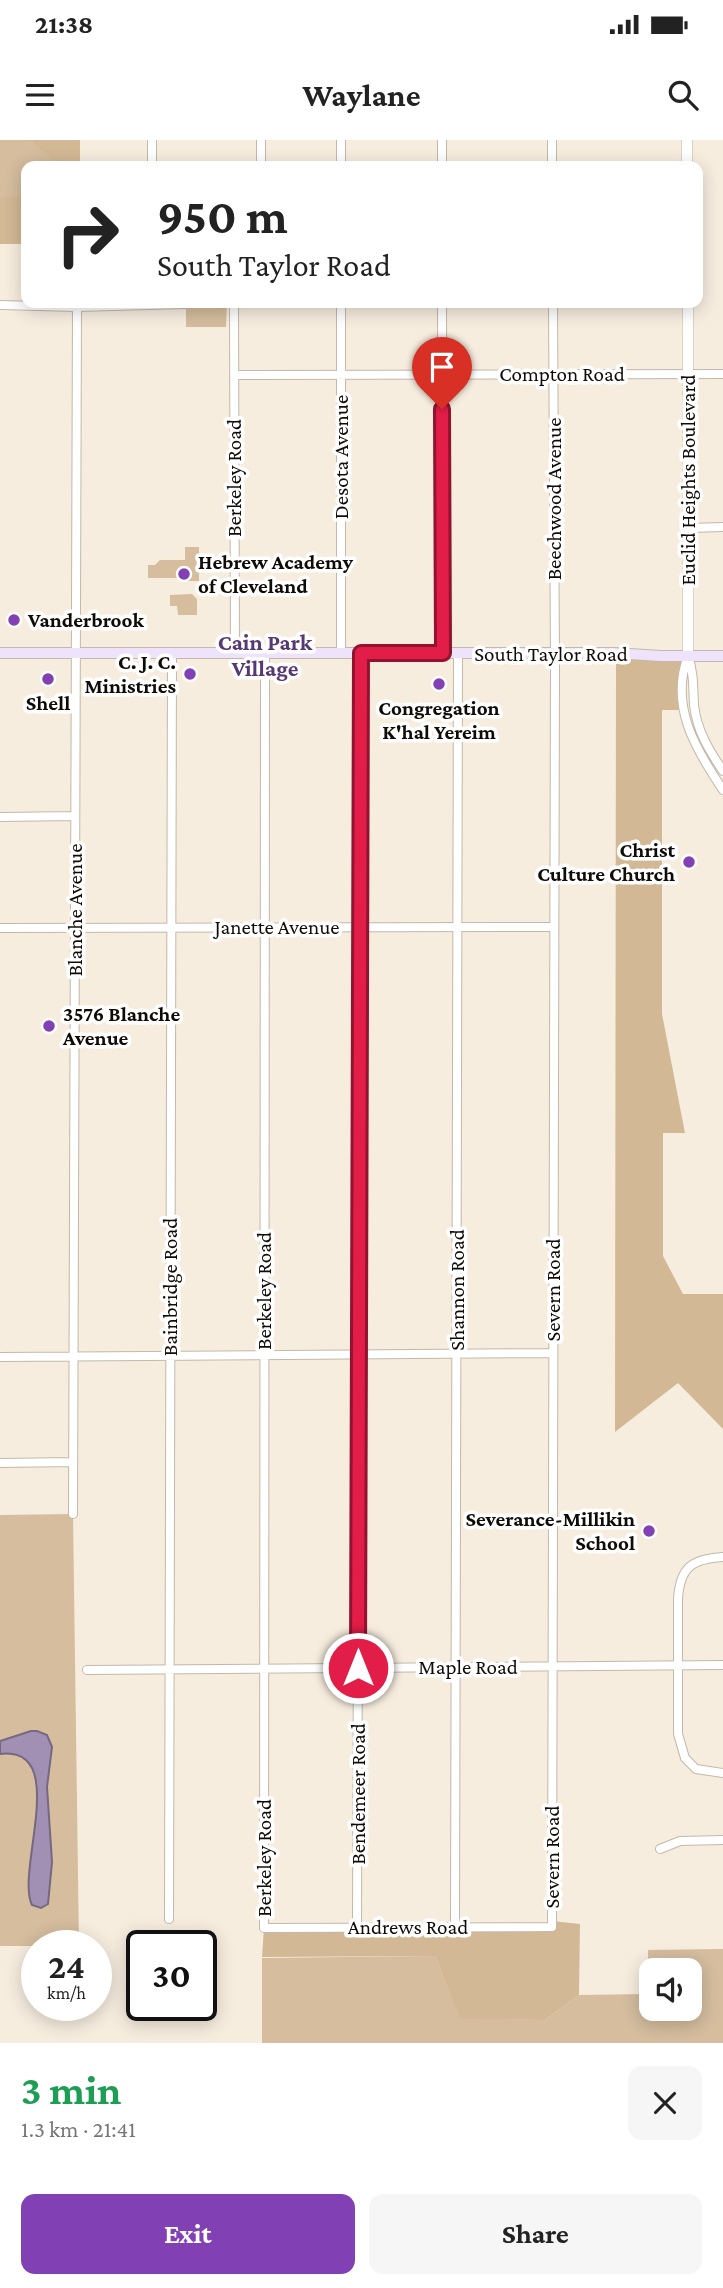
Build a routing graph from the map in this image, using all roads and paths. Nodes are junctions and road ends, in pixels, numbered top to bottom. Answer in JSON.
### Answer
{"nodes":[{"id":1,"x":152,"y":140,"type":"edge"},
{"id":2,"x":261,"y":140,"type":"edge"},
{"id":3,"x":341,"y":140,"type":"edge"},
{"id":4,"x":442,"y":140,"type":"edge"},
{"id":5,"x":552,"y":140,"type":"edge"},
{"id":6,"x":687,"y":140,"type":"edge"},
{"id":7,"x":152,"y":161,"type":"edge"},
{"id":8,"x":261,"y":161,"type":"edge"},
{"id":9,"x":341,"y":161,"type":"edge"},
{"id":10,"x":442,"y":161,"type":"edge"},
{"id":11,"x":552,"y":161,"type":"edge"},
{"id":12,"x":687,"y":161,"type":"edge"},
{"id":13,"x":0,"y":305,"type":"edge"},
{"id":14,"x":21,"y":306,"type":"edge"},
{"id":15,"x":77,"y":308,"type":"edge"},
{"id":16,"x":234,"y":308,"type":"edge"},
{"id":17,"x":341,"y":308,"type":"edge"},
{"id":18,"x":442,"y":308,"type":"edge"},
{"id":19,"x":553,"y":308,"type":"edge"},
{"id":20,"x":688,"y":308,"type":"edge"},
{"id":21,"x":442,"y":374,"type":"junction"},
{"id":22,"x":553,"y":374,"type":"junction"},
{"id":23,"x":723,"y":374,"type":"edge"},
{"id":24,"x":234,"y":375,"type":"junction"},
{"id":25,"x":341,"y":375,"type":"junction"},
{"id":26,"x":689,"y":375,"type":"junction"},
{"id":27,"x":689,"y":527,"type":"junction"},
{"id":28,"x":723,"y":527,"type":"edge"},
{"id":29,"x":0,"y":653,"type":"edge"},
{"id":30,"x":341,"y":653,"type":"junction"},
{"id":31,"x":361,"y":653,"type":"junction"},
{"id":32,"x":443,"y":653,"type":"junction"},
{"id":33,"x":458,"y":653,"type":"junction"},
{"id":34,"x":554,"y":653,"type":"junction"},
{"id":35,"x":76,"y":654,"type":"junction"},
{"id":36,"x":172,"y":654,"type":"junction"},
{"id":37,"x":235,"y":654,"type":"junction"},
{"id":38,"x":265,"y":654,"type":"junction"},
{"id":39,"x":688,"y":656,"type":"junction"},
{"id":40,"x":723,"y":656,"type":"edge"},
{"id":41,"x":723,"y":771,"type":"edge"},
{"id":42,"x":723,"y":790,"type":"edge"},
{"id":43,"x":75,"y":816,"type":"junction"},
{"id":44,"x":0,"y":817,"type":"edge"},
{"id":45,"x":458,"y":927,"type":"junction"},
{"id":46,"x":554,"y":927,"type":"junction"},
{"id":47,"x":0,"y":928,"type":"edge"},
{"id":48,"x":75,"y":928,"type":"junction"},
{"id":49,"x":170,"y":928,"type":"junction"},
{"id":50,"x":264,"y":928,"type":"junction"},
{"id":51,"x":360,"y":928,"type":"junction"},
{"id":52,"x":553,"y":1353,"type":"junction"},
{"id":53,"x":457,"y":1354,"type":"junction"},
{"id":54,"x":170,"y":1355,"type":"junction"},
{"id":55,"x":264,"y":1355,"type":"junction"},
{"id":56,"x":358,"y":1355,"type":"junction"},
{"id":57,"x":0,"y":1357,"type":"edge"},
{"id":58,"x":72,"y":1357,"type":"junction"},
{"id":59,"x":73,"y":1462,"type":"junction"},
{"id":60,"x":0,"y":1463,"type":"edge"},
{"id":61,"x":73,"y":1514,"type":"dead end"},
{"id":62,"x":723,"y":1558,"type":"edge"},
{"id":63,"x":679,"y":1665,"type":"junction"},
{"id":64,"x":723,"y":1665,"type":"edge"},
{"id":65,"x":456,"y":1667,"type":"junction"},
{"id":66,"x":552,"y":1667,"type":"junction"},
{"id":67,"x":264,"y":1668,"type":"junction"},
{"id":68,"x":358,"y":1668,"type":"junction"},
{"id":69,"x":169,"y":1669,"type":"junction"},
{"id":70,"x":87,"y":1670,"type":"dead end"},
{"id":71,"x":723,"y":1773,"type":"edge"},
{"id":72,"x":723,"y":1840,"type":"edge"},
{"id":73,"x":660,"y":1849,"type":"dead end"},
{"id":74,"x":169,"y":1919,"type":"dead end"},
{"id":75,"x":357,"y":1927,"type":"junction"},
{"id":76,"x":455,"y":1927,"type":"junction"},
{"id":77,"x":552,"y":1927,"type":"joint"},
{"id":78,"x":264,"y":1928,"type":"joint"}],
"edges":[{"from":1,"to":7,"type":"street"},
{"from":2,"to":8,"type":"street"},
{"from":3,"to":9,"type":"street"},
{"from":4,"to":10,"type":"street"},
{"from":5,"to":11,"type":"street"},
{"from":6,"to":12,"type":"street"},
{"from":13,"to":14,"type":"street"},
{"from":15,"to":35,"type":"street","name":"Blanche Avenue"},
{"from":16,"to":24,"type":"street","name":"Berkeley Road"},
{"from":17,"to":25,"type":"street","name":"Desota Avenue"},
{"from":18,"to":21,"type":"street"},
{"from":19,"to":22,"type":"street","name":"Beechwood Avenue"},
{"from":20,"to":26,"type":"street","name":"Euclid Heights Boulevard"},
{"from":21,"to":22,"type":"street","name":"Compton Road"},
{"from":21,"to":25,"type":"street","name":"Compton Road"},
{"from":21,"to":32,"type":"street"},
{"from":22,"to":26,"type":"street","name":"Compton Road"},
{"from":22,"to":34,"type":"street","name":"Beechwood Avenue"},
{"from":23,"to":26,"type":"street","name":"Compton Road"},
{"from":24,"to":25,"type":"street","name":"Compton Road"},
{"from":24,"to":37,"type":"street","name":"Berkeley Road"},
{"from":25,"to":30,"type":"street","name":"Desota Avenue"},
{"from":26,"to":27,"type":"street","name":"Euclid Heights Boulevard"},
{"from":27,"to":28,"type":"street"},
{"from":27,"to":39,"type":"street","name":"Euclid Heights Boulevard"},
{"from":29,"to":35,"type":"main road","name":"South Taylor Road"},
{"from":30,"to":31,"type":"main road","name":"South Taylor Road"},
{"from":30,"to":38,"type":"main road","name":"South Taylor Road"},
{"from":31,"to":32,"type":"main road","name":"South Taylor Road"},
{"from":31,"to":51,"type":"street","name":"Bendemeer Road"},
{"from":32,"to":33,"type":"main road","name":"South Taylor Road"},
{"from":33,"to":34,"type":"main road","name":"South Taylor Road"},
{"from":33,"to":45,"type":"street","name":"Shannon Road"},
{"from":34,"to":39,"type":"main road","name":"South Taylor Road"},
{"from":34,"to":46,"type":"street","name":"Severn Road"},
{"from":35,"to":36,"type":"main road","name":"South Taylor Road"},
{"from":35,"to":43,"type":"street","name":"Blanche Avenue"},
{"from":36,"to":37,"type":"main road","name":"South Taylor Road"},
{"from":36,"to":49,"type":"street","name":"Bainbridge Road"},
{"from":37,"to":38,"type":"main road","name":"South Taylor Road"},
{"from":38,"to":50,"type":"street","name":"Berkeley Road"},
{"from":39,"to":40,"type":"main road","name":"South Taylor Road"},
{"from":39,"to":41,"type":"street"},
{"from":39,"to":42,"type":"street"},
{"from":43,"to":44,"type":"street"},
{"from":43,"to":48,"type":"street","name":"Blanche Avenue"},
{"from":45,"to":46,"type":"street","name":"Janette Avenue"},
{"from":45,"to":51,"type":"street","name":"Janette Avenue"},
{"from":45,"to":53,"type":"street","name":"Shannon Road"},
{"from":46,"to":52,"type":"street","name":"Severn Road"},
{"from":47,"to":48,"type":"street","name":"Janette Avenue"},
{"from":48,"to":49,"type":"street","name":"Janette Avenue"},
{"from":48,"to":58,"type":"street","name":"Blanche Avenue"},
{"from":49,"to":50,"type":"street","name":"Janette Avenue"},
{"from":49,"to":54,"type":"street","name":"Bainbridge Road"},
{"from":50,"to":51,"type":"street","name":"Janette Avenue"},
{"from":50,"to":55,"type":"street","name":"Berkeley Road"},
{"from":51,"to":56,"type":"street","name":"Bendemeer Road"},
{"from":52,"to":53,"type":"street"},
{"from":52,"to":66,"type":"street","name":"Severn Road"},
{"from":53,"to":56,"type":"street"},
{"from":53,"to":65,"type":"street","name":"Shannon Road"},
{"from":54,"to":55,"type":"street"},
{"from":54,"to":58,"type":"street"},
{"from":54,"to":69,"type":"street","name":"Bainbridge Road"},
{"from":55,"to":56,"type":"street"},
{"from":55,"to":67,"type":"street","name":"Berkeley Road"},
{"from":56,"to":68,"type":"street","name":"Bendemeer Road"},
{"from":57,"to":58,"type":"street"},
{"from":58,"to":59,"type":"street","name":"Blanche Avenue"},
{"from":59,"to":60,"type":"street"},
{"from":59,"to":61,"type":"street","name":"Blanche Avenue"},
{"from":62,"to":63,"type":"street"},
{"from":63,"to":64,"type":"street","name":"Maple Road"},
{"from":63,"to":66,"type":"street","name":"Maple Road"},
{"from":63,"to":71,"type":"street"},
{"from":65,"to":66,"type":"street","name":"Maple Road"},
{"from":65,"to":68,"type":"street","name":"Maple Road"},
{"from":65,"to":76,"type":"street","name":"Shannon Road"},
{"from":66,"to":77,"type":"street","name":"Severn Road"},
{"from":67,"to":68,"type":"street","name":"Maple Road"},
{"from":67,"to":69,"type":"street","name":"Maple Road"},
{"from":67,"to":78,"type":"street","name":"Berkeley Road"},
{"from":68,"to":75,"type":"street","name":"Bendemeer Road"},
{"from":69,"to":70,"type":"street","name":"Maple Road"},
{"from":69,"to":74,"type":"street","name":"Bainbridge Road"},
{"from":72,"to":73,"type":"street"},
{"from":75,"to":76,"type":"street","name":"Andrews Road"},
{"from":75,"to":78,"type":"street","name":"Andrews Road"},
{"from":76,"to":77,"type":"street","name":"Andrews Road"}]}
